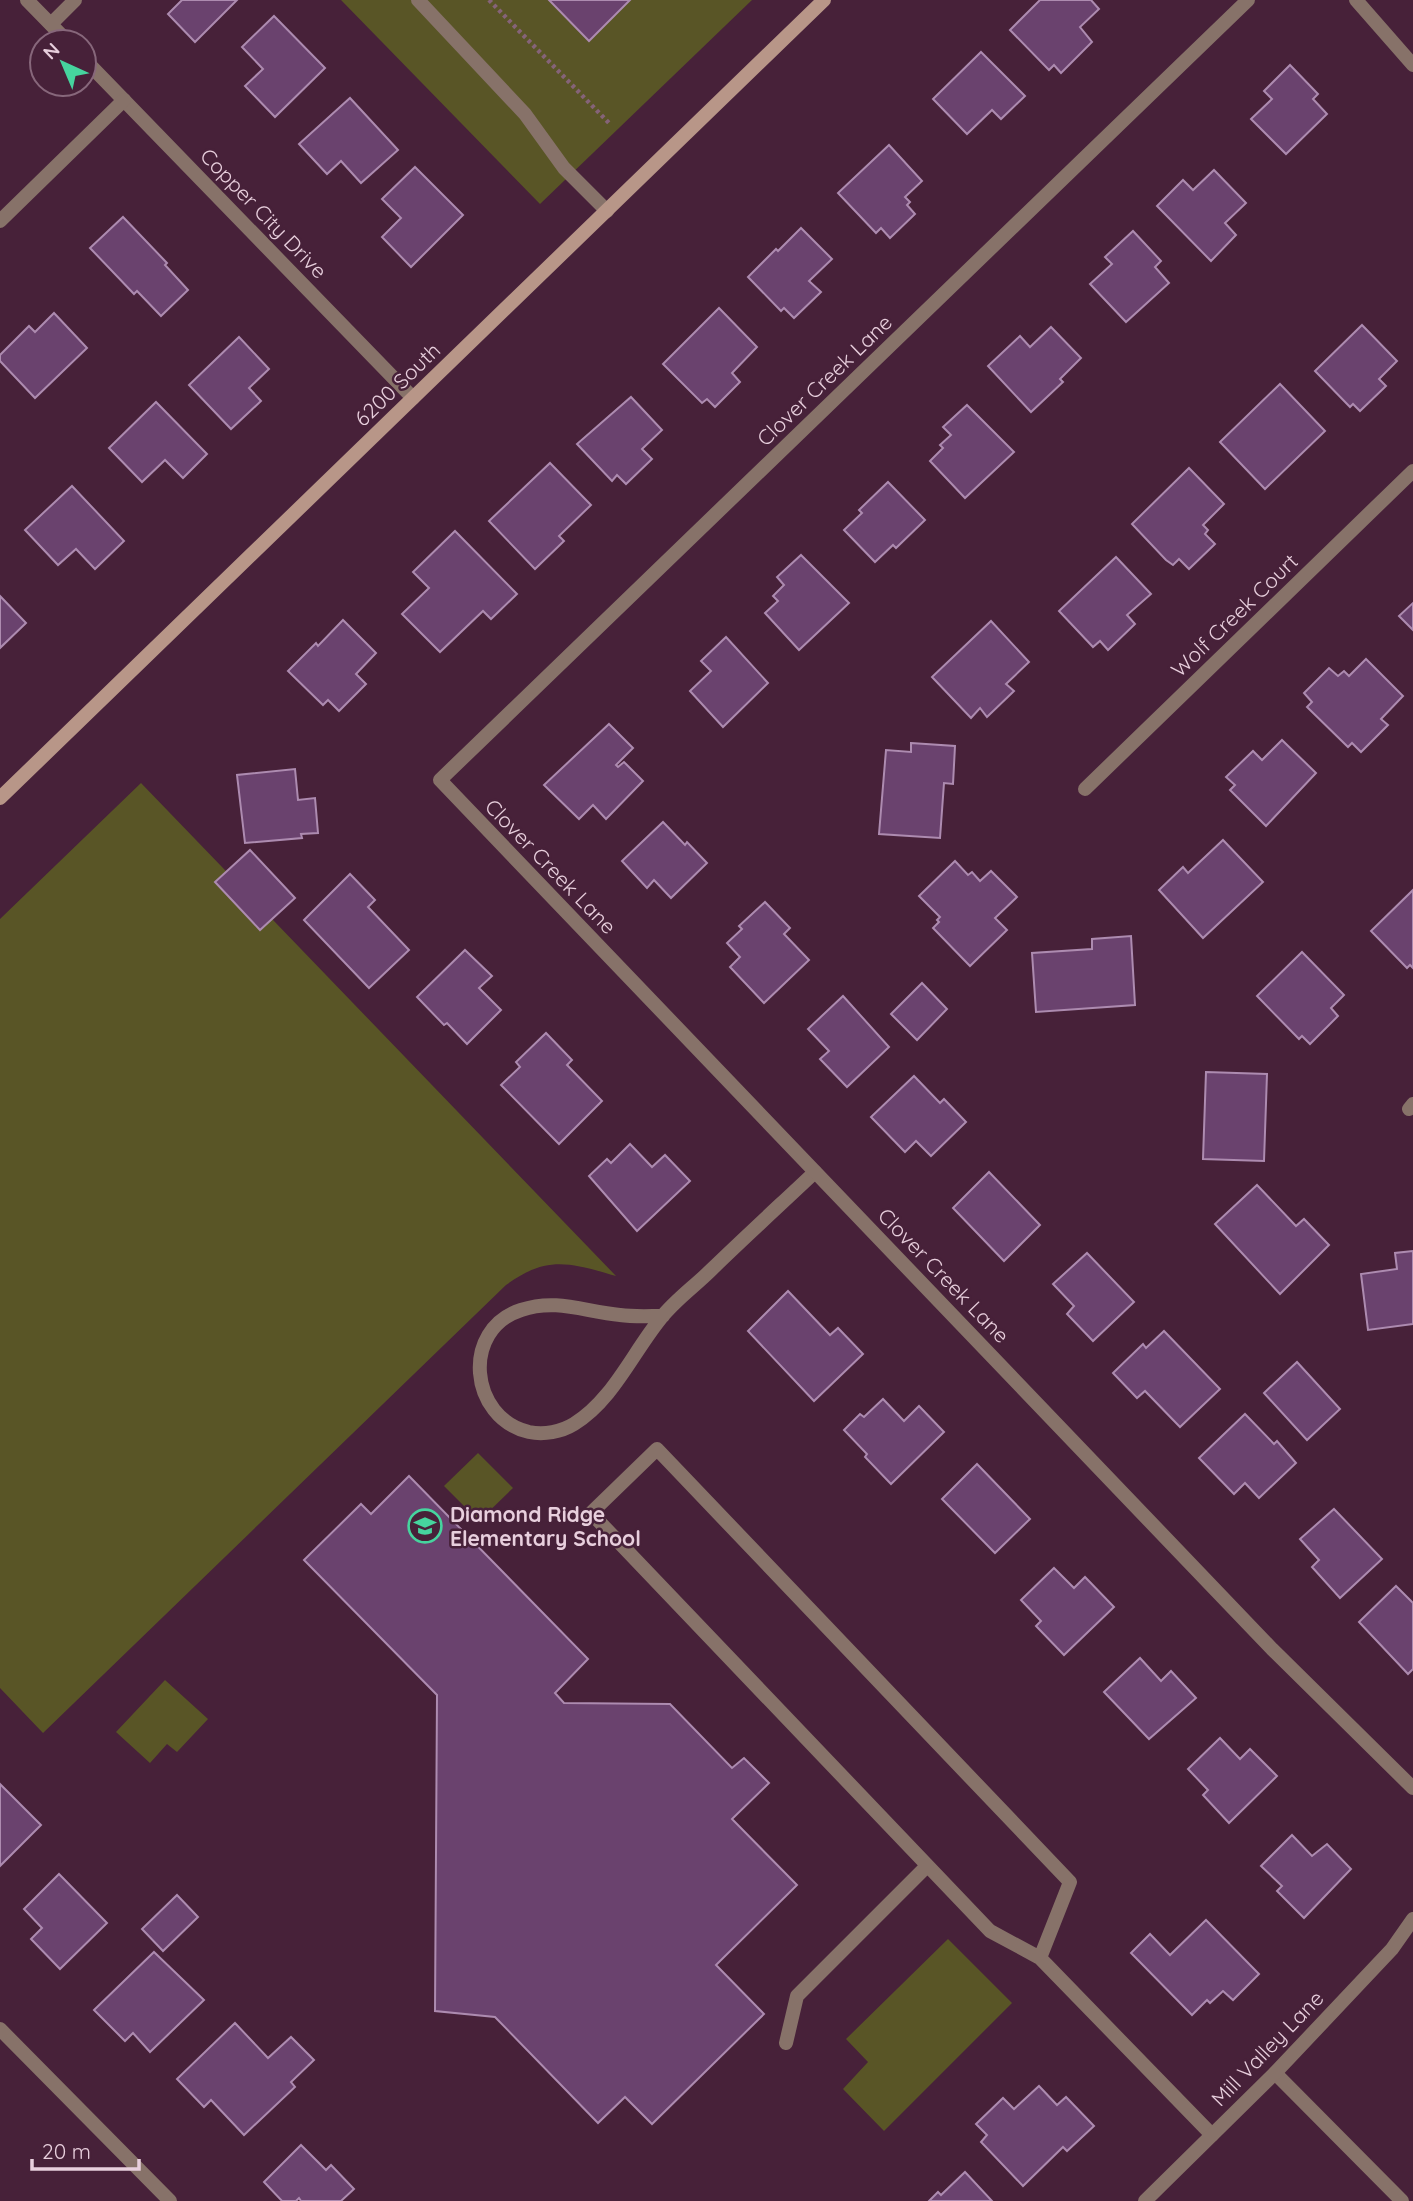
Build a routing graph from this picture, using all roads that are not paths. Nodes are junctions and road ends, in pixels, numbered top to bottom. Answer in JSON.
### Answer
{"nodes":[{"id":1,"x":27,"y":0,"type":"edge"},
{"id":2,"x":75,"y":0,"type":"edge"},
{"id":3,"x":418,"y":0,"type":"edge"},
{"id":4,"x":824,"y":0,"type":"edge"},
{"id":5,"x":1248,"y":0,"type":"edge"},
{"id":6,"x":1356,"y":0,"type":"edge"},
{"id":7,"x":51,"y":24,"type":"junction"},
{"id":8,"x":55,"y":28,"type":"edge"},
{"id":9,"x":1413,"y":65,"type":"edge"},
{"id":10,"x":98,"y":73,"type":"edge"},
{"id":11,"x":124,"y":100,"type":"junction"},
{"id":12,"x":607,"y":211,"type":"junction"},
{"id":13,"x":0,"y":221,"type":"edge"},
{"id":14,"x":413,"y":398,"type":"junction"},
{"id":15,"x":1413,"y":471,"type":"edge"},
{"id":16,"x":1084,"y":789,"type":"dead end"},
{"id":17,"x":0,"y":798,"type":"edge"},
{"id":18,"x":815,"y":1172,"type":"junction"},
{"id":19,"x":663,"y":1316,"type":"junction"},
{"id":20,"x":1413,"y":1788,"type":"edge"},
{"id":21,"x":927,"y":1866,"type":"junction"},
{"id":22,"x":1413,"y":1919,"type":"edge"},
{"id":23,"x":1040,"y":1958,"type":"junction"},
{"id":24,"x":0,"y":2029,"type":"edge"},
{"id":25,"x":786,"y":2043,"type":"dead end"},
{"id":26,"x":1275,"y":2073,"type":"junction"},
{"id":27,"x":1212,"y":2135,"type":"junction"},
{"id":28,"x":170,"y":2201,"type":"edge"},
{"id":29,"x":1145,"y":2201,"type":"edge"},
{"id":30,"x":1402,"y":2201,"type":"edge"}],
"edges":[{"from":1,"to":7,"type":"street"},
{"from":2,"to":7,"type":"street"},
{"from":3,"to":12,"type":"street"},
{"from":4,"to":12,"type":"main road","name":"6200 South"},
{"from":5,"to":18,"type":"street","name":"Clover Creek Lane"},
{"from":6,"to":9,"type":"street"},
{"from":7,"to":8,"type":"street"},
{"from":10,"to":11,"type":"street","name":"Copper City Drive"},
{"from":11,"to":13,"type":"street"},
{"from":11,"to":14,"type":"street","name":"Copper City Drive"},
{"from":12,"to":14,"type":"main road","name":"6200 South"},
{"from":14,"to":17,"type":"main road","name":"6200 South"},
{"from":15,"to":16,"type":"street","name":"Wolf Creek Court"},
{"from":18,"to":19,"type":"street"},
{"from":18,"to":20,"type":"street","name":"Clover Creek Lane"},
{"from":19,"to":19,"type":"street"},
{"from":21,"to":23,"type":"street"},
{"from":21,"to":23,"type":"street"},
{"from":21,"to":25,"type":"street"},
{"from":22,"to":26,"type":"street","name":"Mill Valley Lane"},
{"from":23,"to":27,"type":"street"},
{"from":24,"to":28,"type":"street"},
{"from":26,"to":27,"type":"street","name":"Mill Valley Lane"},
{"from":26,"to":30,"type":"street"},
{"from":27,"to":29,"type":"street","name":"Mill Valley Lane"}]}
